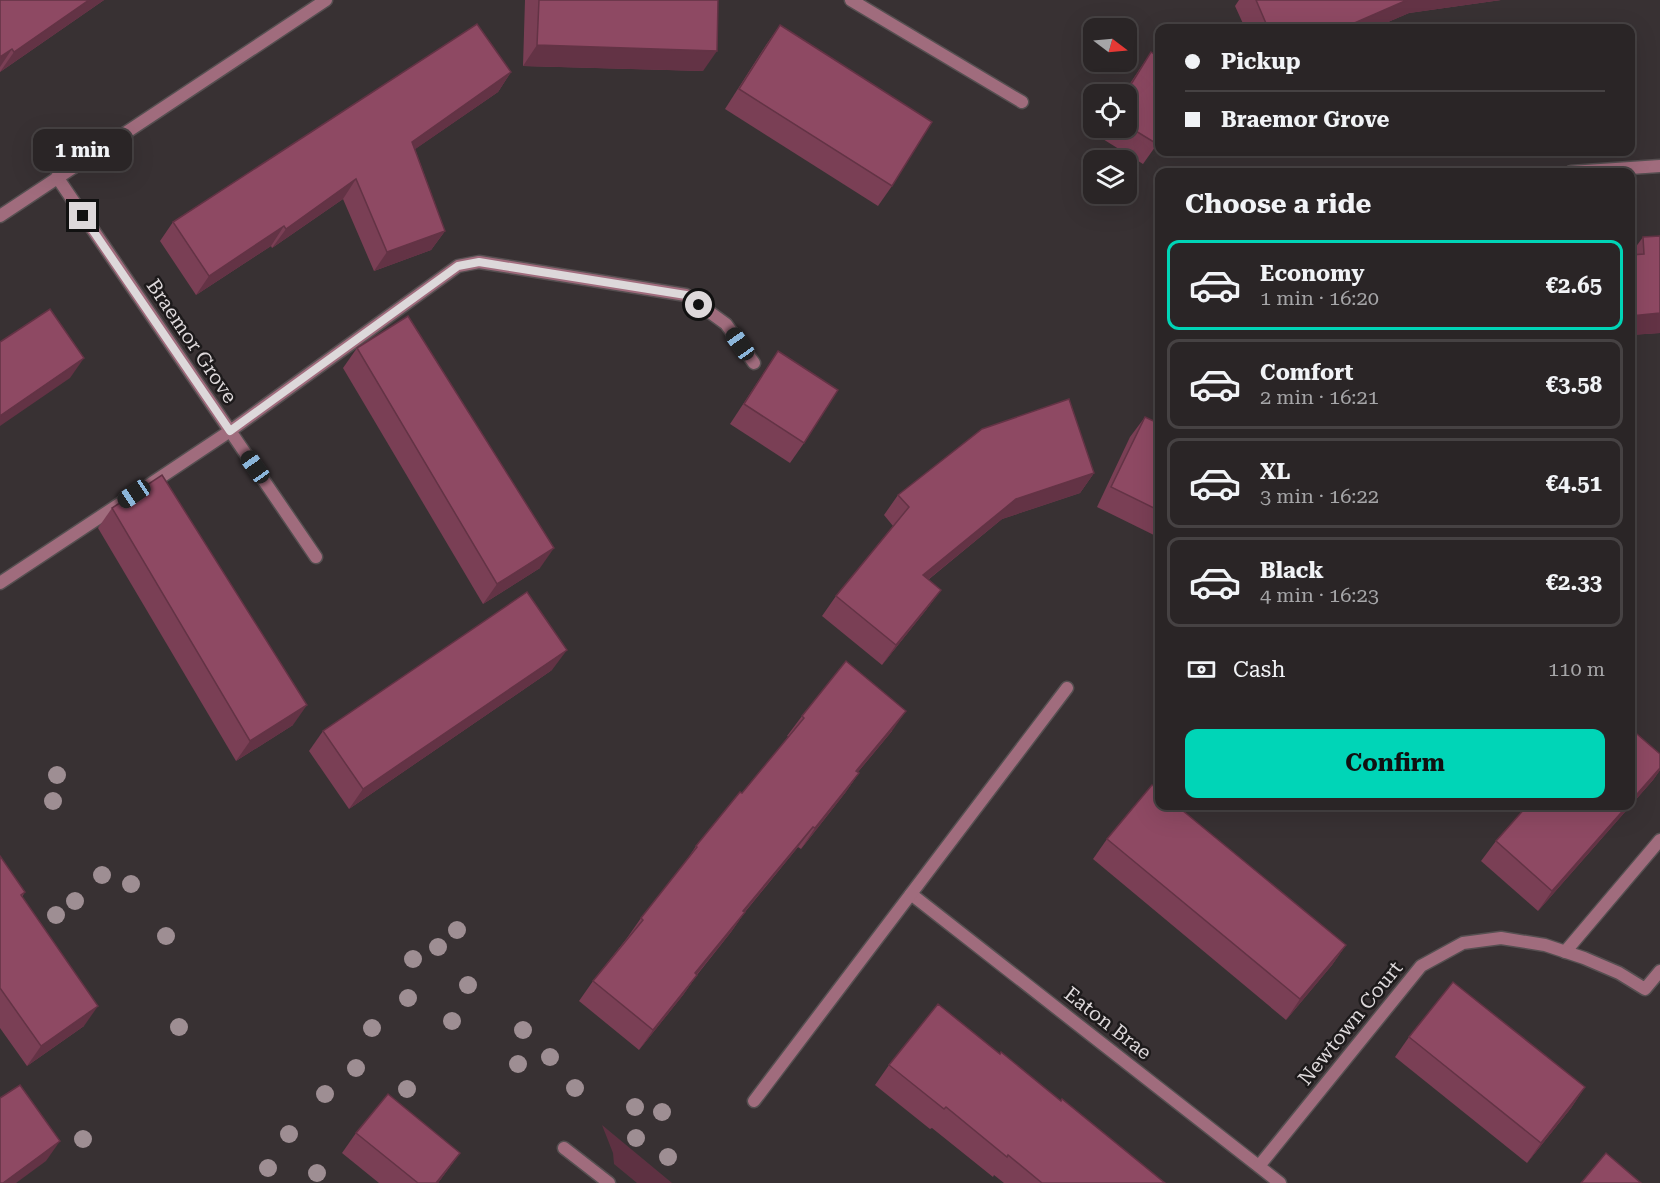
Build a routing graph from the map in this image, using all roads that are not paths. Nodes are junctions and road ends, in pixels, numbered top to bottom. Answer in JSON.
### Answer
{"nodes":[{"id":1,"x":326,"y":0,"type":"edge"},
{"id":2,"x":851,"y":0,"type":"edge"},
{"id":3,"x":1022,"y":102,"type":"dead end"},
{"id":4,"x":1660,"y":166,"type":"edge"},
{"id":5,"x":1630,"y":168,"type":"edge"},
{"id":6,"x":57,"y":177,"type":"junction"},
{"id":7,"x":0,"y":216,"type":"edge"},
{"id":8,"x":754,"y":363,"type":"dead end"},
{"id":9,"x":230,"y":431,"type":"junction"},
{"id":10,"x":316,"y":557,"type":"dead end"},
{"id":11,"x":0,"y":583,"type":"edge"},
{"id":12,"x":1067,"y":688,"type":"dead end"},
{"id":13,"x":1660,"y":840,"type":"edge"},
{"id":14,"x":911,"y":894,"type":"junction"},
{"id":15,"x":1564,"y":951,"type":"junction"},
{"id":16,"x":1660,"y":971,"type":"edge"},
{"id":17,"x":754,"y":1101,"type":"dead end"},
{"id":18,"x":564,"y":1148,"type":"dead end"},
{"id":19,"x":1259,"y":1166,"type":"junction"},
{"id":20,"x":609,"y":1183,"type":"edge"},
{"id":21,"x":1280,"y":1183,"type":"edge"}],
"edges":[{"from":1,"to":6,"type":"street"},
{"from":2,"to":3,"type":"street"},
{"from":4,"to":5,"type":"street"},
{"from":6,"to":7,"type":"street"},
{"from":6,"to":9,"type":"street","name":"Braemor Grove"},
{"from":8,"to":9,"type":"street"},
{"from":9,"to":10,"type":"street","name":"Braemor Grove"},
{"from":9,"to":11,"type":"street"},
{"from":12,"to":14,"type":"street"},
{"from":13,"to":15,"type":"street"},
{"from":14,"to":17,"type":"street"},
{"from":14,"to":19,"type":"street","name":"Eaton Brae"},
{"from":15,"to":16,"type":"street","name":"Newtown Court"},
{"from":15,"to":19,"type":"street","name":"Newtown Court"},
{"from":18,"to":20,"type":"street"},
{"from":19,"to":21,"type":"street","name":"Eaton Brae"}]}
